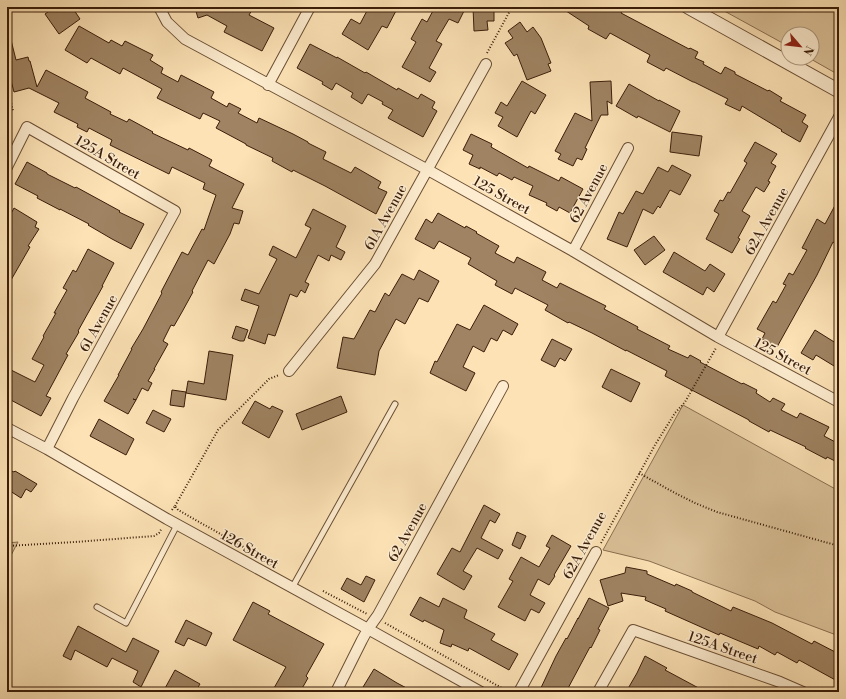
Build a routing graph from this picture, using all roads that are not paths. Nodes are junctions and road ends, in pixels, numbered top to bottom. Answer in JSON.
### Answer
{"nodes":[{"id":1,"x":159,"y":7,"type":"edge"},
{"id":2,"x":310,"y":7,"type":"edge"},
{"id":3,"x":688,"y":7,"type":"edge"},
{"id":4,"x":486,"y":64,"type":"road end"},
{"id":5,"x":268,"y":85,"type":"junction"},
{"id":6,"x":839,"y":91,"type":"edge"},
{"id":7,"x":839,"y":117,"type":"edge"},
{"id":8,"x":628,"y":148,"type":"dead end"},
{"id":9,"x":7,"y":167,"type":"edge"},
{"id":10,"x":428,"y":170,"type":"junction"},
{"id":11,"x":175,"y":211,"type":"joint"},
{"id":12,"x":573,"y":251,"type":"junction"},
{"id":13,"x":718,"y":340,"type":"junction"},
{"id":14,"x":289,"y":371,"type":"road end"},
{"id":15,"x":503,"y":386,"type":"dead end"},
{"id":16,"x":839,"y":402,"type":"edge"},
{"id":17,"x":394,"y":404,"type":"dead end"},
{"id":18,"x":7,"y":428,"type":"edge"},
{"id":19,"x":47,"y":449,"type":"junction"},
{"id":20,"x":177,"y":525,"type":"junction"},
{"id":21,"x":596,"y":552,"type":"road end"},
{"id":22,"x":292,"y":588,"type":"junction"},
{"id":23,"x":97,"y":607,"type":"dead end"},
{"id":24,"x":368,"y":629,"type":"junction"},
{"id":25,"x":336,"y":692,"type":"edge"},
{"id":26,"x":481,"y":692,"type":"edge"},
{"id":27,"x":519,"y":692,"type":"edge"},
{"id":28,"x":598,"y":692,"type":"edge"},
{"id":29,"x":803,"y":692,"type":"edge"}],
"edges":[{"from":1,"to":5,"type":"street","name":"125 Street"},
{"from":2,"to":5,"type":"street"},
{"from":3,"to":6,"type":"street"},
{"from":4,"to":10,"type":"street","name":"61A Avenue"},
{"from":5,"to":10,"type":"street","name":"125 Street"},
{"from":7,"to":13,"type":"street","name":"62A Avenue"},
{"from":8,"to":12,"type":"street","name":"62 Avenue"},
{"from":9,"to":11,"type":"street","name":"125A Street"},
{"from":10,"to":12,"type":"street","name":"125 Street"},
{"from":10,"to":14,"type":"street","name":"61A Avenue"},
{"from":11,"to":19,"type":"street","name":"61 Avenue"},
{"from":12,"to":13,"type":"street","name":"125 Street"},
{"from":13,"to":16,"type":"street","name":"125 Street"},
{"from":15,"to":24,"type":"street","name":"62 Avenue"},
{"from":17,"to":22,"type":"lane"},
{"from":18,"to":19,"type":"street","name":"126 Street"},
{"from":19,"to":20,"type":"street","name":"126 Street"},
{"from":20,"to":22,"type":"street","name":"126 Street"},
{"from":20,"to":23,"type":"lane"},
{"from":21,"to":27,"type":"street","name":"62A Avenue"},
{"from":22,"to":24,"type":"street","name":"126 Street"},
{"from":24,"to":25,"type":"street","name":"62 Avenue"},
{"from":24,"to":26,"type":"street","name":"126 Street"},
{"from":28,"to":29,"type":"street","name":"125A Street"}]}
